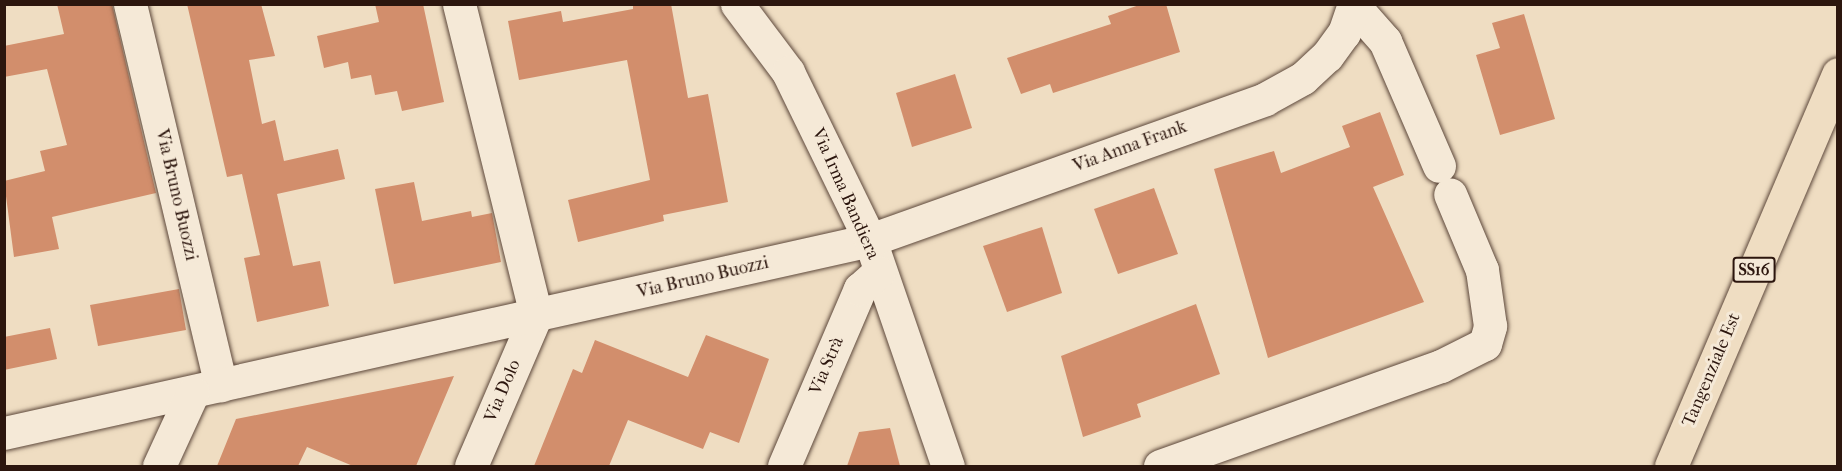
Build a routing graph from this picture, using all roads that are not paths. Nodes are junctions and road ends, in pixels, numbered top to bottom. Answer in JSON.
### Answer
{"nodes":[{"id":1,"x":130,"y":4,"type":"edge"},
{"id":2,"x":459,"y":4,"type":"edge"},
{"id":3,"x":737,"y":4,"type":"edge"},
{"id":4,"x":1354,"y":5,"type":"edge"},
{"id":5,"x":1838,"y":74,"type":"edge"},
{"id":6,"x":870,"y":240,"type":"junction"},
{"id":7,"x":879,"y":272,"type":"junction"},
{"id":8,"x":536,"y":315,"type":"junction"},
{"id":9,"x":207,"y":388,"type":"junction"},
{"id":10,"x":4,"y":433,"type":"edge"},
{"id":11,"x":159,"y":466,"type":"edge"},
{"id":12,"x":471,"y":466,"type":"edge"},
{"id":13,"x":784,"y":466,"type":"edge"},
{"id":14,"x":948,"y":466,"type":"edge"},
{"id":15,"x":1160,"y":466,"type":"edge"},
{"id":16,"x":1671,"y":466,"type":"edge"}],
"edges":[{"from":1,"to":9,"type":"street","name":"Via Bruno Buozzi"},
{"from":2,"to":8,"type":"street"},
{"from":3,"to":6,"type":"street","name":"Via Irma Bandiera"},
{"from":4,"to":6,"type":"street","name":"Via Anna Frank"},
{"from":4,"to":15,"type":"street","name":"Via Anna Frank"},
{"from":5,"to":16,"type":"main road","name":"Tangenziale Est","number":"SS16"},
{"from":6,"to":7,"type":"street","name":"Via Irma Bandiera"},
{"from":6,"to":8,"type":"street","name":"Via Bruno Buozzi"},
{"from":7,"to":13,"type":"street","name":"Via Strà"},
{"from":7,"to":14,"type":"street","name":"Via Irma Bandiera"},
{"from":8,"to":9,"type":"street","name":"Via Bruno Buozzi"},
{"from":8,"to":12,"type":"street","name":"Via Dolo"},
{"from":9,"to":10,"type":"street","name":"Via Bruno Buozzi"},
{"from":9,"to":11,"type":"street"}]}
